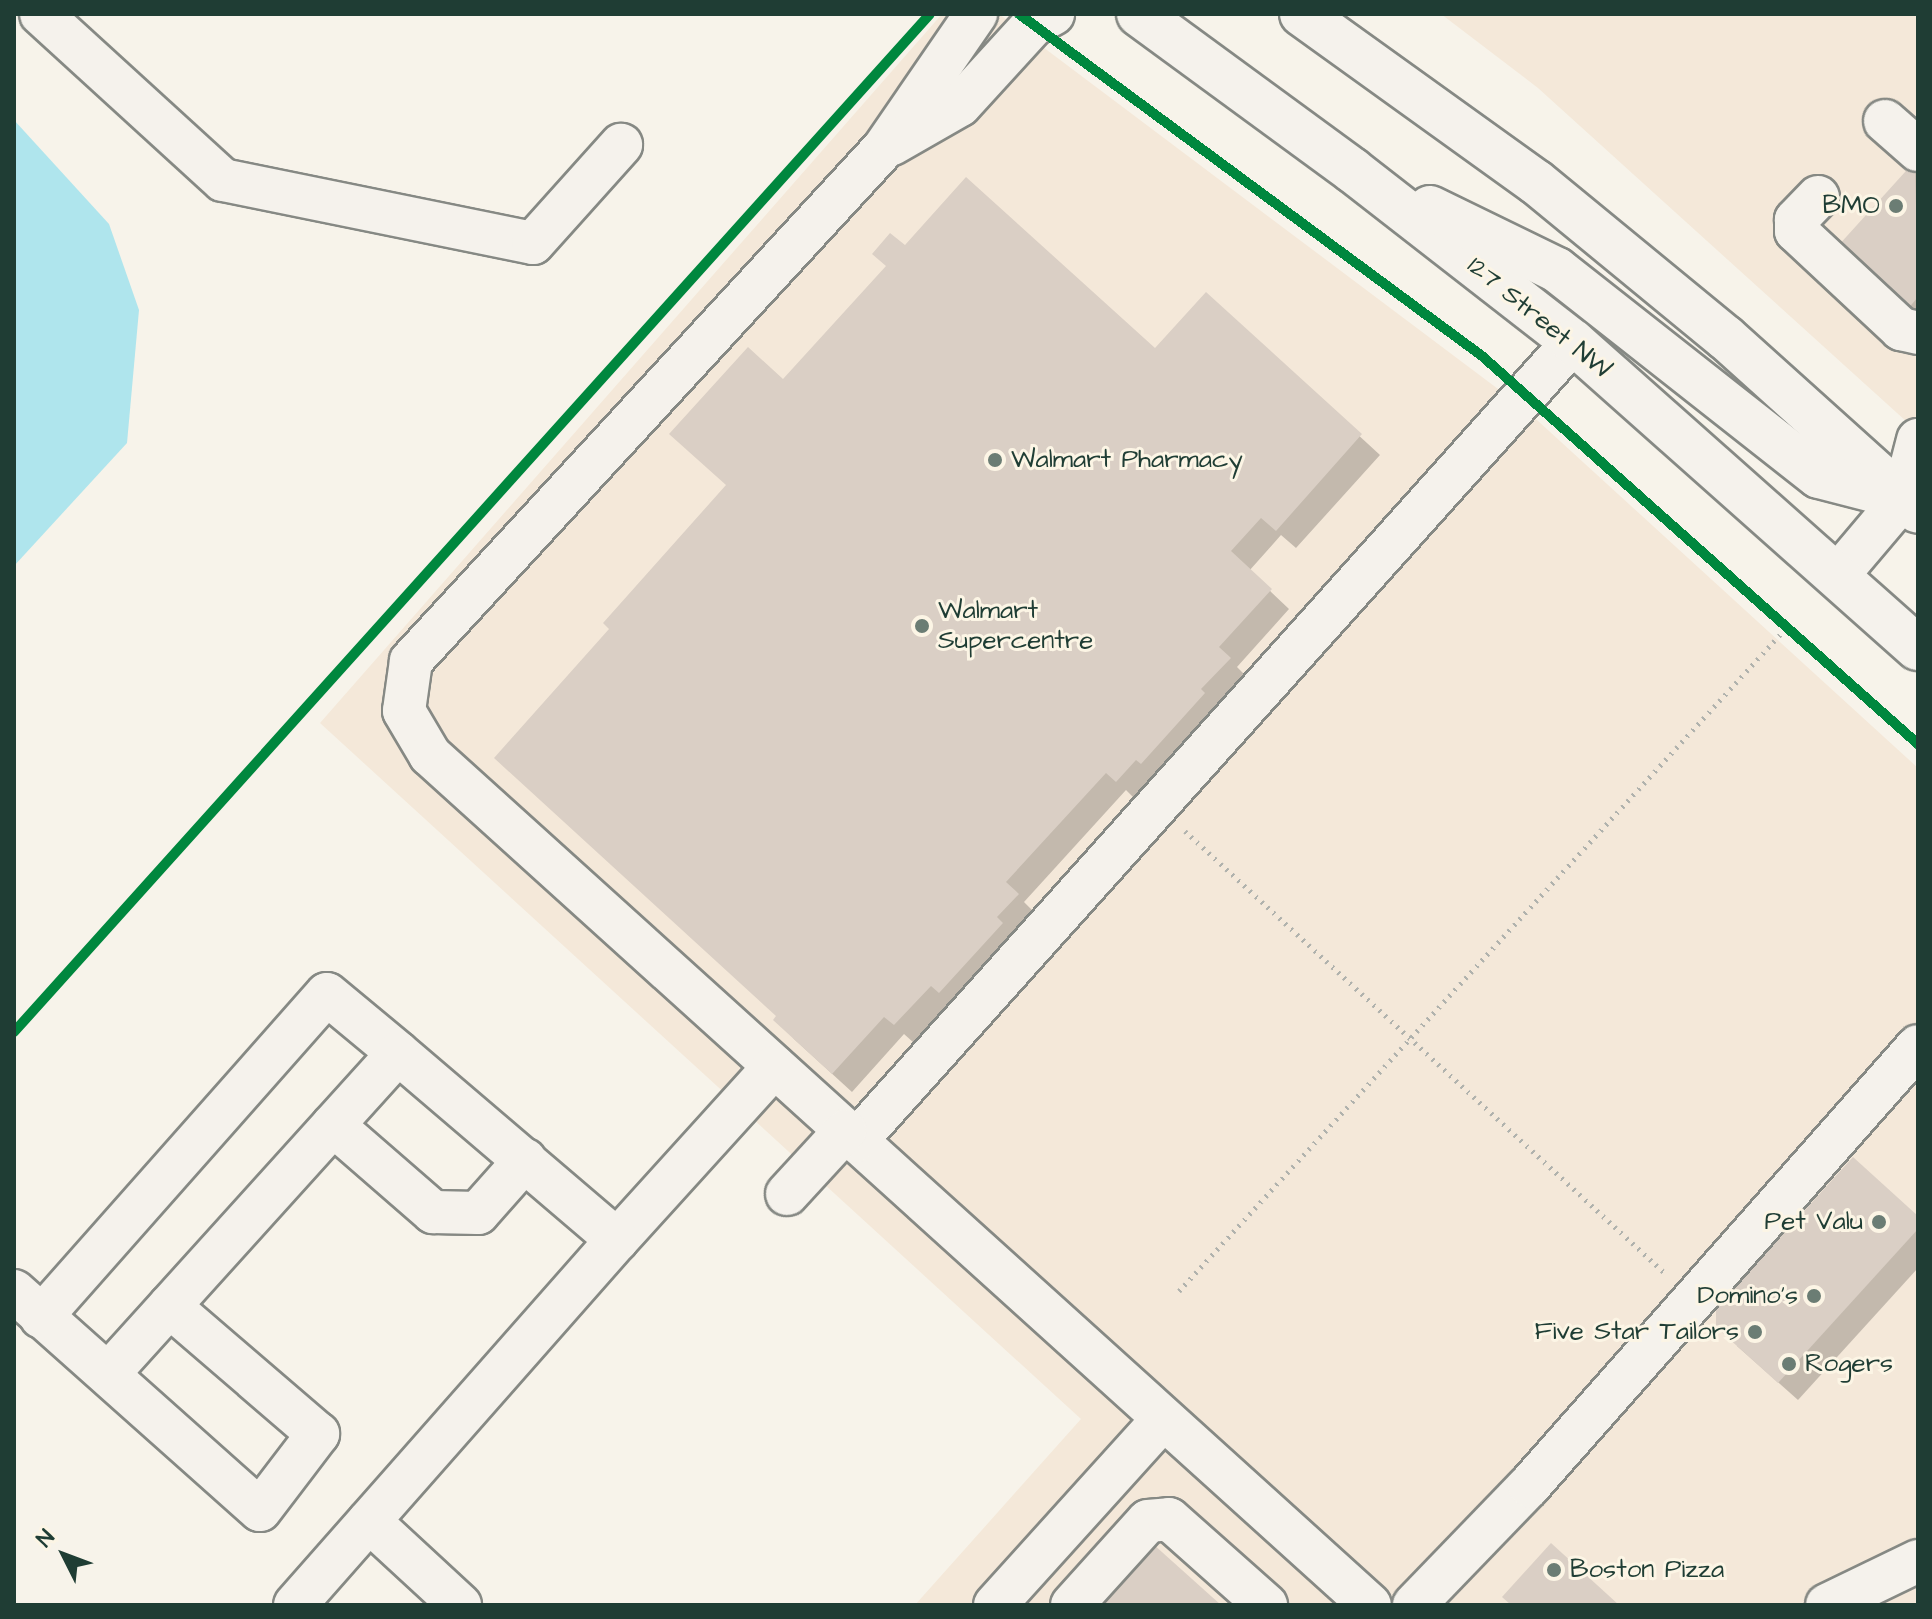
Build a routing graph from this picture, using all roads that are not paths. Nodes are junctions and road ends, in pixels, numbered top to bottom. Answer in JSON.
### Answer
{"nodes":[{"id":1,"x":41,"y":14,"type":"edge"},
{"id":2,"x":976,"y":14,"type":"edge"},
{"id":3,"x":1053,"y":14,"type":"edge"},
{"id":4,"x":1139,"y":14,"type":"edge"},
{"id":5,"x":1302,"y":14,"type":"edge"},
{"id":6,"x":1885,"y":121,"type":"dead end"},
{"id":7,"x":621,"y":145,"type":"dead end"},
{"id":8,"x":884,"y":148,"type":"junction"},
{"id":9,"x":1918,"y":150,"type":"edge"},
{"id":10,"x":1352,"y":170,"type":"junction"},
{"id":11,"x":1818,"y":197,"type":"dead end"},
{"id":12,"x":1918,"y":333,"type":"edge"},
{"id":13,"x":1573,"y":342,"type":"junction"},
{"id":14,"x":1918,"y":440,"type":"edge"},
{"id":15,"x":1913,"y":499,"type":"edge"},
{"id":16,"x":1838,"y":575,"type":"junction"},
{"id":17,"x":1918,"y":648,"type":"edge"},
{"id":18,"x":398,"y":1053,"type":"junction"},
{"id":19,"x":1916,"y":1053,"type":"edge"},
{"id":20,"x":774,"y":1067,"type":"junction"},
{"id":21,"x":333,"y":1125,"type":"junction"},
{"id":22,"x":851,"y":1136,"type":"junction"},
{"id":23,"x":525,"y":1160,"type":"junction"},
{"id":24,"x":787,"y":1194,"type":"dead end"},
{"id":25,"x":617,"y":1240,"type":"junction"},
{"id":26,"x":169,"y":1306,"type":"junction"},
{"id":27,"x":25,"y":1308,"type":"edge"},
{"id":28,"x":109,"y":1373,"type":"junction"},
{"id":29,"x":1163,"y":1419,"type":"junction"},
{"id":30,"x":1169,"y":1519,"type":"junction"},
{"id":31,"x":369,"y":1521,"type":"junction"},
{"id":32,"x":1918,"y":1561,"type":"edge"},
{"id":33,"x":295,"y":1605,"type":"edge"},
{"id":34,"x":460,"y":1605,"type":"edge"},
{"id":35,"x":995,"y":1605,"type":"edge"},
{"id":36,"x":1072,"y":1605,"type":"edge"},
{"id":37,"x":1266,"y":1605,"type":"edge"},
{"id":38,"x":1291,"y":1605,"type":"edge"},
{"id":39,"x":1370,"y":1605,"type":"edge"},
{"id":40,"x":1414,"y":1605,"type":"edge"},
{"id":41,"x":1827,"y":1605,"type":"edge"}],
"edges":[{"from":1,"to":7,"type":"lane"},
{"from":2,"to":8,"type":"lane"},
{"from":3,"to":8,"type":"lane"},
{"from":4,"to":10,"type":"main road","name":"127 Street NW"},
{"from":5,"to":15,"type":"main road"},
{"from":6,"to":9,"type":"lane"},
{"from":8,"to":20,"type":"lane"},
{"from":10,"to":13,"type":"main road","name":"127 Street NW"},
{"from":10,"to":15,"type":"main road"},
{"from":11,"to":12,"type":"lane"},
{"from":13,"to":16,"type":"main road","name":"127 Street NW"},
{"from":13,"to":22,"type":"lane"},
{"from":14,"to":15,"type":"lane"},
{"from":15,"to":16,"type":"lane"},
{"from":16,"to":17,"type":"main road","name":"127 Street NW"},
{"from":18,"to":21,"type":"lane"},
{"from":18,"to":23,"type":"lane"},
{"from":18,"to":27,"type":"lane"},
{"from":19,"to":40,"type":"lane"},
{"from":20,"to":22,"type":"lane"},
{"from":20,"to":25,"type":"lane"},
{"from":21,"to":23,"type":"lane"},
{"from":21,"to":26,"type":"lane"},
{"from":22,"to":24,"type":"lane"},
{"from":22,"to":29,"type":"lane"},
{"from":23,"to":25,"type":"lane"},
{"from":25,"to":31,"type":"lane"},
{"from":26,"to":28,"type":"lane"},
{"from":26,"to":28,"type":"lane"},
{"from":27,"to":28,"type":"lane"},
{"from":29,"to":35,"type":"lane"},
{"from":29,"to":39,"type":"lane"},
{"from":30,"to":36,"type":"lane"},
{"from":30,"to":37,"type":"lane"},
{"from":30,"to":38,"type":"lane"},
{"from":31,"to":33,"type":"lane"},
{"from":31,"to":34,"type":"lane"},
{"from":32,"to":41,"type":"lane"}]}
